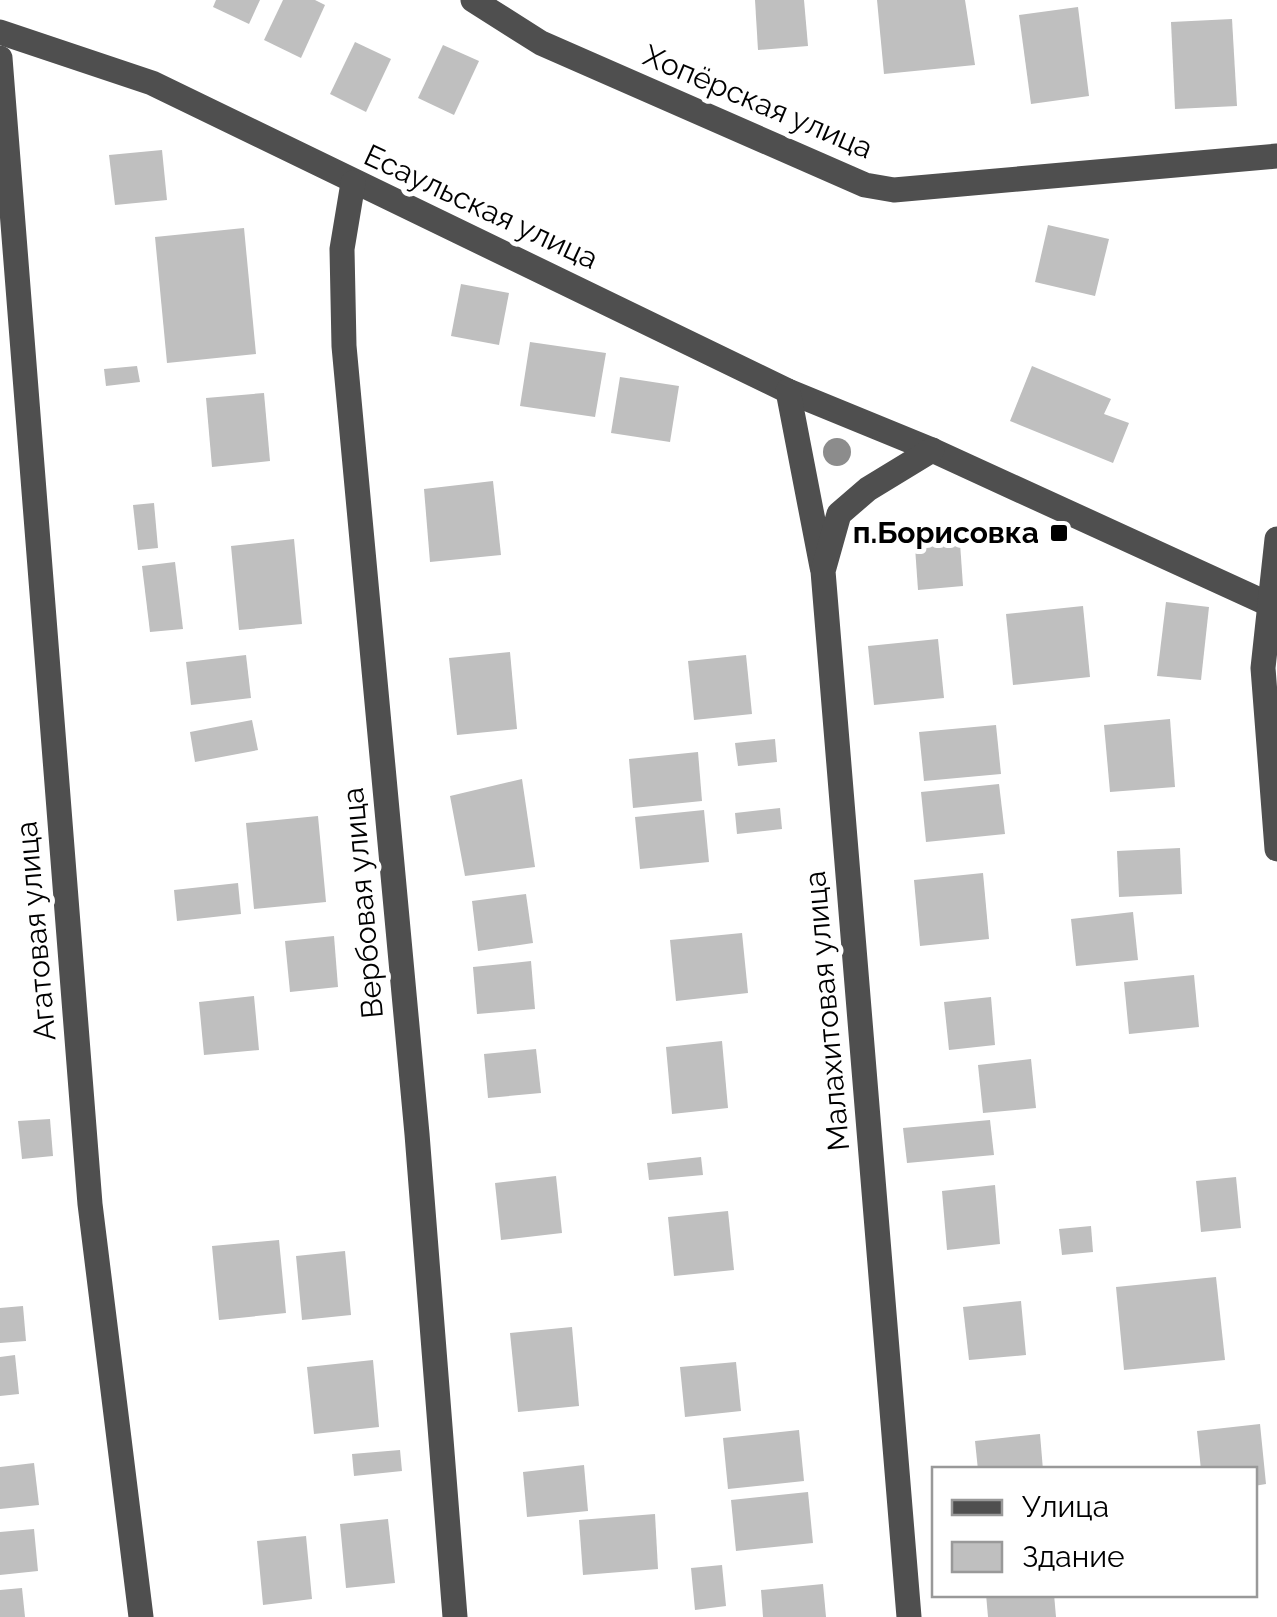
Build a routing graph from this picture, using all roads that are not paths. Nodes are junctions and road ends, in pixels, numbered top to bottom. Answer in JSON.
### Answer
{"nodes":[{"id":1,"x":472,"y":0,"type":"edge"},
{"id":2,"x":0,"y":32,"type":"edge"},
{"id":3,"x":0,"y":58,"type":"edge"},
{"id":4,"x":1277,"y":156,"type":"edge"},
{"id":5,"x":352,"y":183,"type":"junction"},
{"id":6,"x":788,"y":391,"type":"junction"},
{"id":7,"x":932,"y":450,"type":"junction"},
{"id":8,"x":1277,"y":539,"type":"edge"},
{"id":9,"x":823,"y":572,"type":"junction"},
{"id":10,"x":1274,"y":607,"type":"edge"},
{"id":11,"x":1277,"y":849,"type":"edge"},
{"id":12,"x":141,"y":1617,"type":"edge"},
{"id":13,"x":455,"y":1617,"type":"edge"},
{"id":14,"x":909,"y":1617,"type":"edge"}],
"edges":[{"from":1,"to":4,"type":"street","name":"Хопёрская улица"},
{"from":2,"to":5,"type":"street","name":"Есаульская улица"},
{"from":3,"to":12,"type":"street","name":"Агатовая улица"},
{"from":5,"to":6,"type":"street","name":"Есаульская улица"},
{"from":5,"to":13,"type":"street","name":"Вербовая улица"},
{"from":6,"to":7,"type":"street","name":"Есаульская улица"},
{"from":6,"to":9,"type":"street"},
{"from":7,"to":9,"type":"street","name":"Малахитовая улица"},
{"from":7,"to":10,"type":"street","name":"Есаульская улица"},
{"from":8,"to":10,"type":"street"},
{"from":9,"to":14,"type":"street","name":"Малахитовая улица"},
{"from":10,"to":11,"type":"street"}]}
